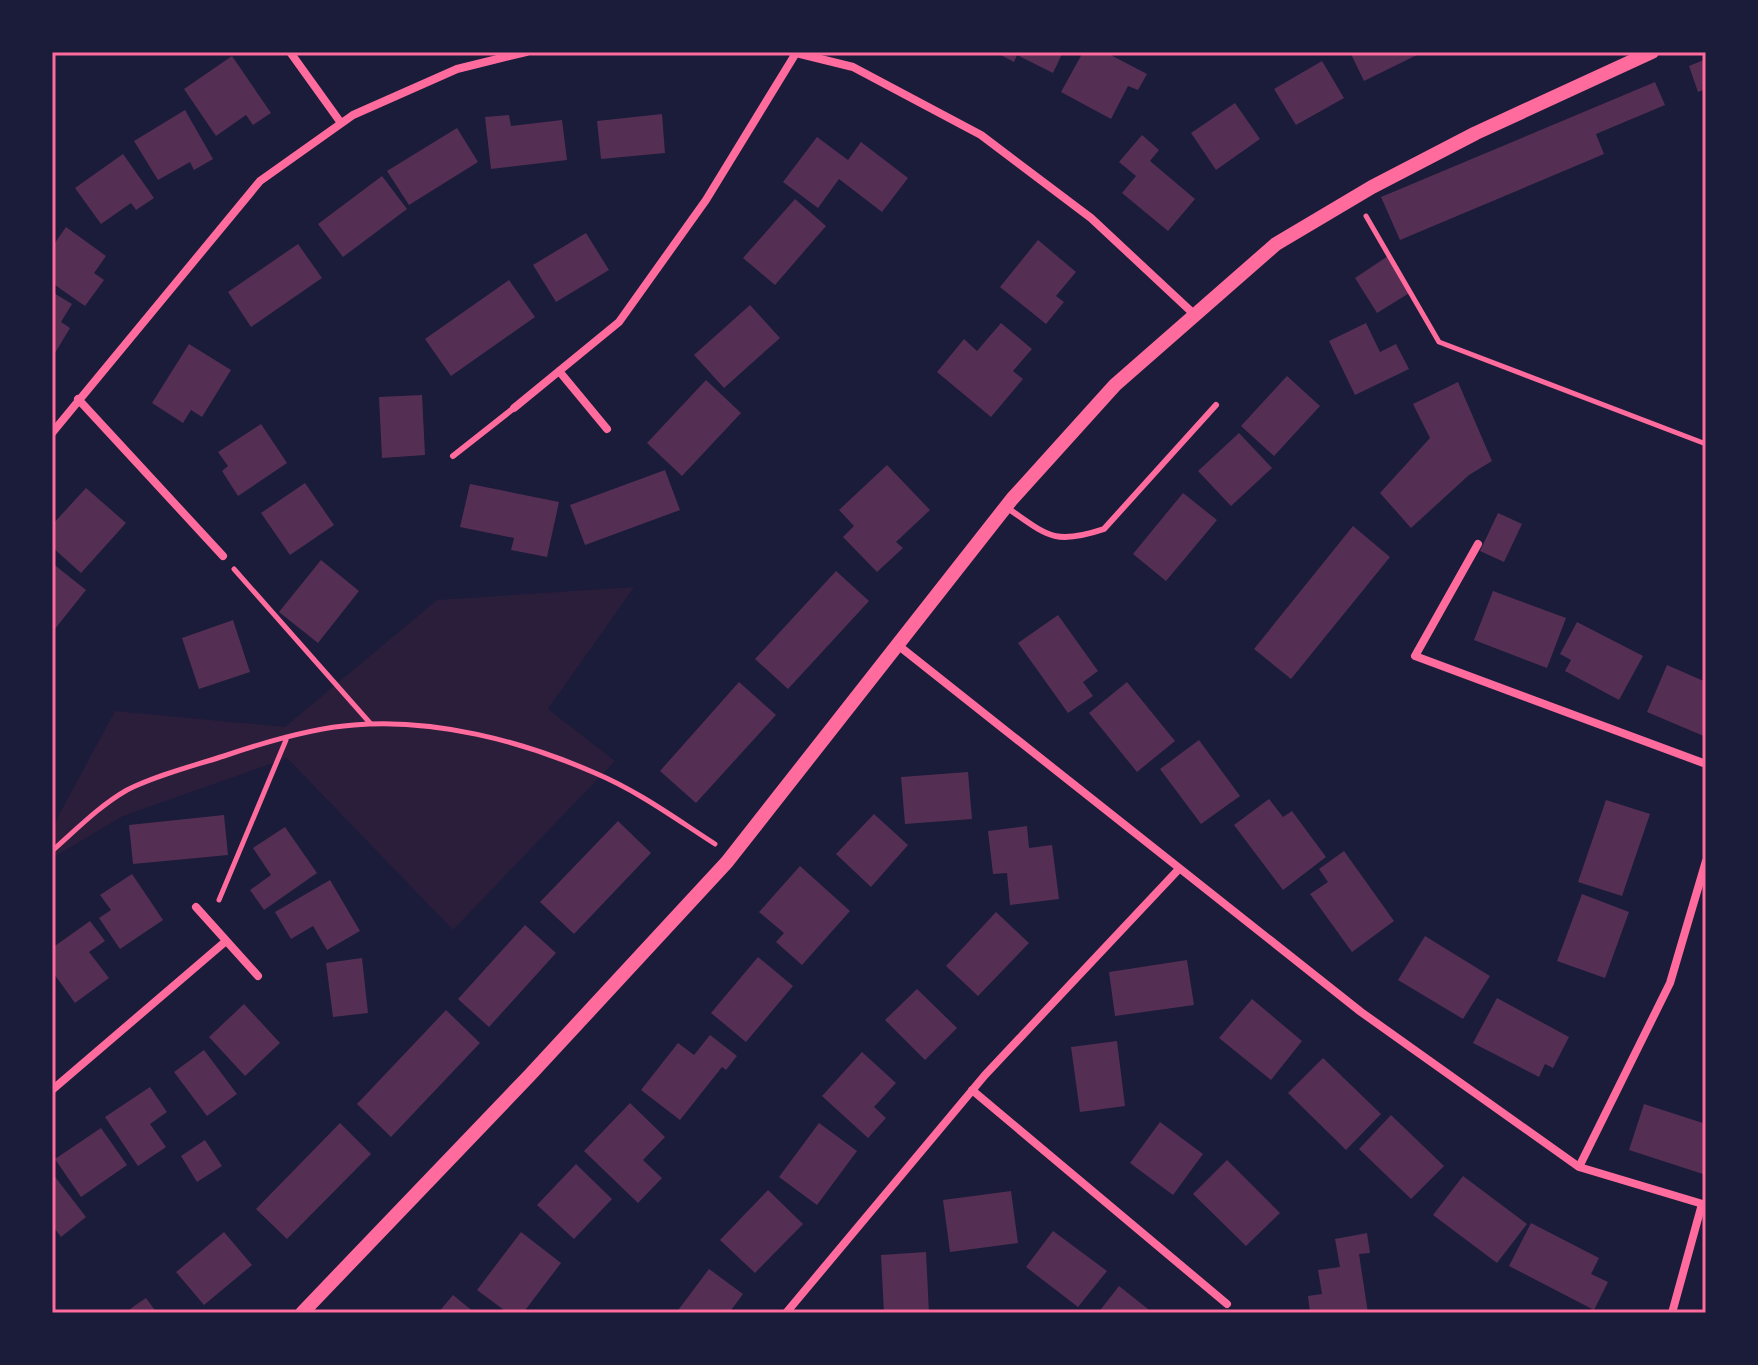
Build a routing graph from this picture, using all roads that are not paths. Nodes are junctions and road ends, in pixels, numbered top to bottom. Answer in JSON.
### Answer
{"nodes":[{"id":1,"x":290,"y":52,"type":"edge"},
{"id":2,"x":526,"y":52,"type":"edge"},
{"id":3,"x":794,"y":52,"type":"edge"},
{"id":4,"x":1652,"y":52,"type":"edge"},
{"id":5,"x":341,"y":123,"type":"junction"},
{"id":6,"x":1196,"y":316,"type":"junction"},
{"id":7,"x":559,"y":371,"type":"junction"},
{"id":8,"x":78,"y":399,"type":"junction"},
{"id":9,"x":1216,"y":405,"type":"dead end"},
{"id":10,"x":514,"y":408,"type":"joint"},
{"id":11,"x":607,"y":429,"type":"dead end"},
{"id":12,"x":52,"y":433,"type":"edge"},
{"id":13,"x":453,"y":456,"type":"dead end"},
{"id":14,"x":1006,"y":507,"type":"junction"},
{"id":15,"x":1478,"y":544,"type":"dead end"},
{"id":16,"x":223,"y":556,"type":"road end"},
{"id":17,"x":899,"y":646,"type":"junction"},
{"id":18,"x":1706,"y":764,"type":"edge"},
{"id":19,"x":1706,"y":861,"type":"edge"},
{"id":20,"x":1178,"y":870,"type":"junction"},
{"id":21,"x":196,"y":907,"type":"dead end"},
{"id":22,"x":226,"y":941,"type":"junction"},
{"id":23,"x":258,"y":976,"type":"dead end"},
{"id":24,"x":52,"y":1090,"type":"edge"},
{"id":25,"x":972,"y":1090,"type":"junction"},
{"id":26,"x":1579,"y":1167,"type":"junction"},
{"id":27,"x":1704,"y":1205,"type":"edge"},
{"id":28,"x":1227,"y":1304,"type":"dead end"},
{"id":29,"x":302,"y":1313,"type":"edge"},
{"id":30,"x":786,"y":1313,"type":"edge"},
{"id":31,"x":1672,"y":1313,"type":"edge"}],
"edges":[{"from":1,"to":5,"type":"street"},
{"from":2,"to":5,"type":"street"},
{"from":3,"to":6,"type":"street"},
{"from":3,"to":7,"type":"street"},
{"from":4,"to":6,"type":"street"},
{"from":5,"to":8,"type":"street"},
{"from":6,"to":14,"type":"street"},
{"from":7,"to":10,"type":"street"},
{"from":7,"to":11,"type":"street"},
{"from":8,"to":12,"type":"street"},
{"from":8,"to":16,"type":"street"},
{"from":9,"to":14,"type":"lane"},
{"from":10,"to":13,"type":"lane"},
{"from":14,"to":17,"type":"street"},
{"from":15,"to":18,"type":"street"},
{"from":17,"to":20,"type":"street"},
{"from":17,"to":29,"type":"street"},
{"from":19,"to":26,"type":"street"},
{"from":20,"to":25,"type":"street"},
{"from":20,"to":26,"type":"street"},
{"from":21,"to":22,"type":"street"},
{"from":22,"to":23,"type":"street"},
{"from":22,"to":24,"type":"street"},
{"from":25,"to":28,"type":"street"},
{"from":25,"to":30,"type":"street"},
{"from":26,"to":27,"type":"street"},
{"from":27,"to":31,"type":"street"}]}
